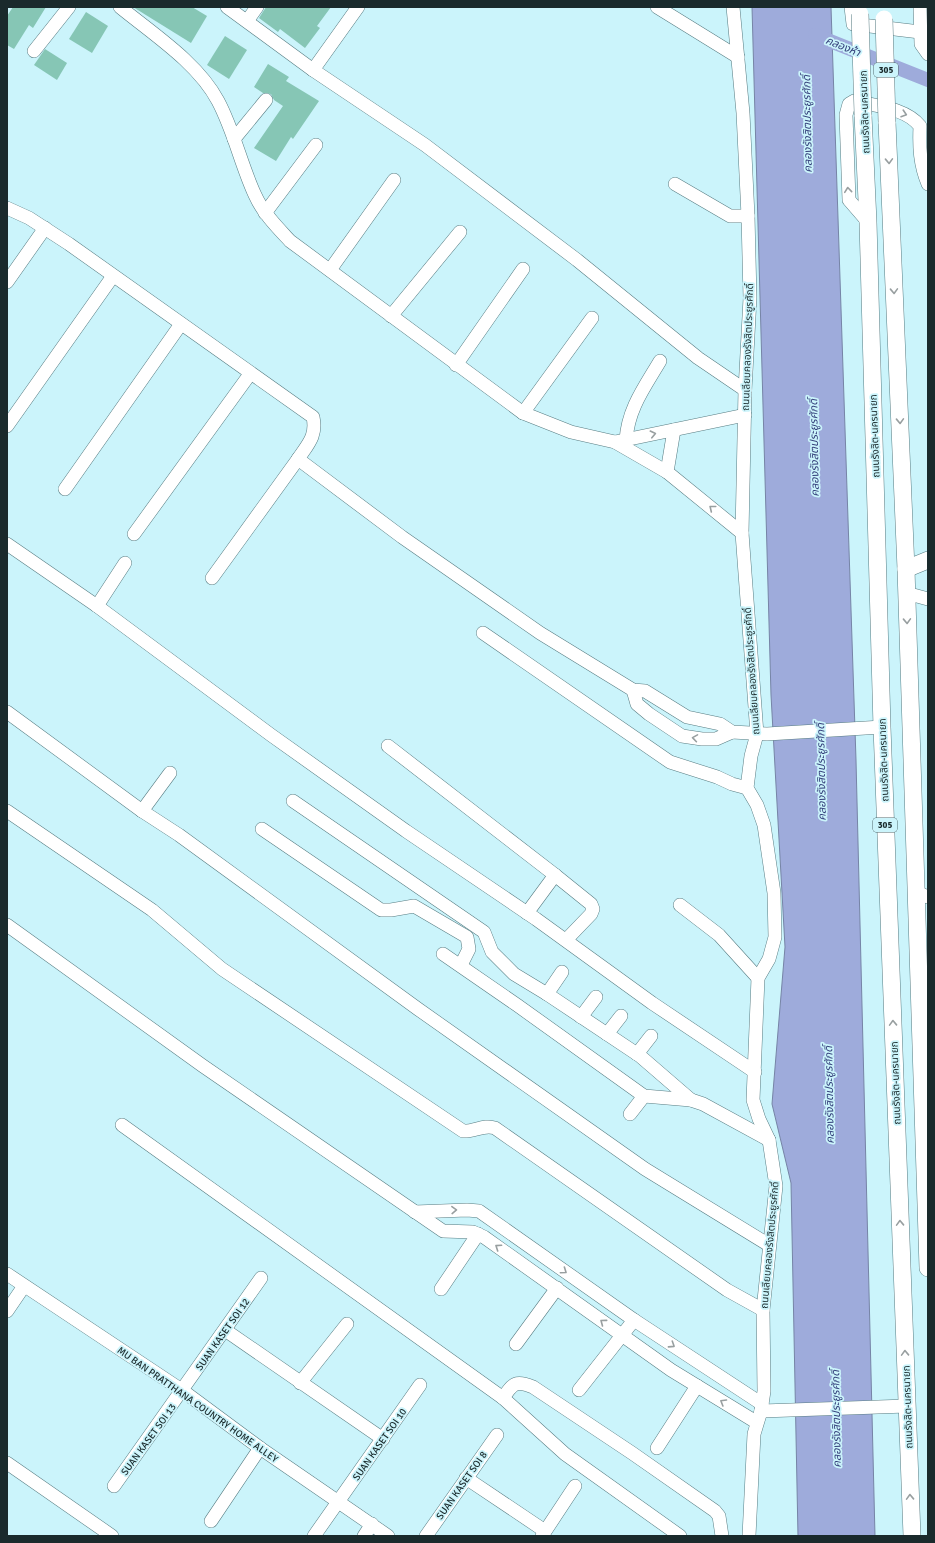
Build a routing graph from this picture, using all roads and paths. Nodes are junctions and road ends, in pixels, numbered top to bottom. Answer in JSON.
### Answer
{"nodes":[{"id":1,"x":70,"y":7,"type":"edge"},
{"id":2,"x":120,"y":7,"type":"edge"},
{"id":3,"x":227,"y":7,"type":"edge"},
{"id":4,"x":257,"y":7,"type":"edge"},
{"id":5,"x":358,"y":7,"type":"edge"},
{"id":6,"x":657,"y":7,"type":"edge"},
{"id":7,"x":733,"y":7,"type":"edge"},
{"id":8,"x":920,"y":7,"type":"edge"},
{"id":9,"x":857,"y":9,"type":"edge"},
{"id":10,"x":884,"y":13,"type":"edge"},
{"id":11,"x":246,"y":21,"type":"junction"},
{"id":12,"x":920,"y":32,"type":"junction"},
{"id":13,"x":34,"y":51,"type":"dead end"},
{"id":14,"x":928,"y":54,"type":"edge"},
{"id":15,"x":738,"y":57,"type":"junction"},
{"id":16,"x":313,"y":70,"type":"junction"},
{"id":17,"x":266,"y":100,"type":"dead end"},
{"id":18,"x":924,"y":130,"type":"edge"},
{"id":19,"x":234,"y":139,"type":"junction"},
{"id":20,"x":316,"y":145,"type":"dead end"},
{"id":21,"x":394,"y":180,"type":"dead end"},
{"id":22,"x":675,"y":184,"type":"dead end"},
{"id":23,"x":928,"y":184,"type":"edge"},
{"id":24,"x":7,"y":208,"type":"edge"},
{"id":25,"x":265,"y":213,"type":"junction"},
{"id":26,"x":748,"y":216,"type":"junction"},
{"id":27,"x":868,"y":222,"type":"junction"},
{"id":28,"x":45,"y":228,"type":"junction"},
{"id":29,"x":460,"y":232,"type":"dead end"},
{"id":30,"x":523,"y":269,"type":"dead end"},
{"id":31,"x":330,"y":270,"type":"junction"},
{"id":32,"x":113,"y":276,"type":"junction"},
{"id":33,"x":7,"y":282,"type":"edge"},
{"id":34,"x":391,"y":316,"type":"junction"},
{"id":35,"x":592,"y":318,"type":"dead end"},
{"id":36,"x":181,"y":324,"type":"junction"},
{"id":37,"x":660,"y":362,"type":"dead end"},
{"id":38,"x":456,"y":365,"type":"junction"},
{"id":39,"x":250,"y":374,"type":"junction"},
{"id":40,"x":745,"y":390,"type":"junction"},
{"id":41,"x":523,"y":413,"type":"junction"},
{"id":42,"x":744,"y":414,"type":"junction"},
{"id":43,"x":7,"y":426,"type":"edge"},
{"id":44,"x":674,"y":430,"type":"junction"},
{"id":45,"x":621,"y":441,"type":"junction"},
{"id":46,"x":298,"y":459,"type":"junction"},
{"id":47,"x":667,"y":472,"type":"junction"},
{"id":48,"x":65,"y":489,"type":"dead end"},
{"id":49,"x":742,"y":533,"type":"junction"},
{"id":50,"x":134,"y":534,"type":"dead end"},
{"id":51,"x":7,"y":544,"type":"edge"},
{"id":52,"x":928,"y":560,"type":"edge"},
{"id":53,"x":125,"y":563,"type":"dead end"},
{"id":54,"x":906,"y":569,"type":"junction"},
{"id":55,"x":212,"y":578,"type":"dead end"},
{"id":56,"x":906,"y":593,"type":"junction"},
{"id":57,"x":928,"y":598,"type":"edge"},
{"id":58,"x":97,"y":606,"type":"junction"},
{"id":59,"x":483,"y":633,"type":"dead end"},
{"id":60,"x":633,"y":690,"type":"junction"},
{"id":61,"x":7,"y":712,"type":"edge"},
{"id":62,"x":875,"y":728,"type":"junction"},
{"id":63,"x":732,"y":732,"type":"junction"},
{"id":64,"x":762,"y":734,"type":"junction"},
{"id":65,"x":388,"y":746,"type":"dead end"},
{"id":66,"x":170,"y":773,"type":"dead end"},
{"id":67,"x":747,"y":788,"type":"junction"},
{"id":68,"x":293,"y":801,"type":"dead end"},
{"id":69,"x":7,"y":811,"type":"edge"},
{"id":70,"x":142,"y":811,"type":"junction"},
{"id":71,"x":262,"y":829,"type":"dead end"},
{"id":72,"x":555,"y":874,"type":"junction"},
{"id":73,"x":922,"y":895,"type":"edge"},
{"id":74,"x":680,"y":905,"type":"dead end"},
{"id":75,"x":527,"y":913,"type":"junction"},
{"id":76,"x":7,"y":925,"type":"edge"},
{"id":77,"x":566,"y":940,"type":"junction"},
{"id":78,"x":443,"y":954,"type":"dead end"},
{"id":79,"x":461,"y":965,"type":"junction"},
{"id":80,"x":562,"y":972,"type":"dead end"},
{"id":81,"x":758,"y":978,"type":"junction"},
{"id":82,"x":547,"y":994,"type":"junction"},
{"id":83,"x":596,"y":997,"type":"dead end"},
{"id":84,"x":620,"y":1016,"type":"dead end"},
{"id":85,"x":581,"y":1017,"type":"junction"},
{"id":86,"x":607,"y":1034,"type":"junction"},
{"id":87,"x":651,"y":1036,"type":"dead end"},
{"id":88,"x":637,"y":1054,"type":"junction"},
{"id":89,"x":755,"y":1072,"type":"junction"},
{"id":90,"x":644,"y":1096,"type":"junction"},
{"id":91,"x":691,"y":1100,"type":"junction"},
{"id":92,"x":630,"y":1114,"type":"dead end"},
{"id":93,"x":122,"y":1125,"type":"dead end"},
{"id":94,"x":769,"y":1140,"type":"junction"},
{"id":95,"x":415,"y":1212,"type":"junction"},
{"id":96,"x":478,"y":1234,"type":"junction"},
{"id":97,"x":769,"y":1245,"type":"junction"},
{"id":98,"x":928,"y":1268,"type":"edge"},
{"id":99,"x":7,"y":1274,"type":"edge"},
{"id":100,"x":261,"y":1278,"type":"dead end"},
{"id":101,"x":24,"y":1286,"type":"junction"},
{"id":102,"x":557,"y":1288,"type":"junction"},
{"id":103,"x":441,"y":1289,"type":"dead end"},
{"id":104,"x":762,"y":1310,"type":"junction"},
{"id":105,"x":7,"y":1311,"type":"edge"},
{"id":106,"x":634,"y":1320,"type":"junction"},
{"id":107,"x":348,"y":1324,"type":"dead end"},
{"id":108,"x":225,"y":1330,"type":"junction"},
{"id":109,"x":621,"y":1336,"type":"junction"},
{"id":110,"x":516,"y":1344,"type":"dead end"},
{"id":111,"x":300,"y":1383,"type":"junction"},
{"id":112,"x":420,"y":1386,"type":"dead end"},
{"id":113,"x":697,"y":1386,"type":"junction"},
{"id":114,"x":579,"y":1390,"type":"dead end"},
{"id":115,"x":183,"y":1391,"type":"junction"},
{"id":116,"x":503,"y":1398,"type":"junction"},
{"id":117,"x":901,"y":1406,"type":"junction"},
{"id":118,"x":760,"y":1413,"type":"junction"},
{"id":119,"x":497,"y":1435,"type":"dead end"},
{"id":120,"x":383,"y":1439,"type":"junction"},
{"id":121,"x":260,"y":1448,"type":"junction"},
{"id":122,"x":657,"y":1448,"type":"dead end"},
{"id":123,"x":7,"y":1463,"type":"edge"},
{"id":124,"x":466,"y":1478,"type":"junction"},
{"id":125,"x":114,"y":1486,"type":"dead end"},
{"id":126,"x":576,"y":1486,"type":"dead end"},
{"id":127,"x":338,"y":1502,"type":"junction"},
{"id":128,"x":211,"y":1521,"type":"dead end"},
{"id":129,"x":372,"y":1524,"type":"junction"},
{"id":130,"x":544,"y":1534,"type":"edge"},
{"id":131,"x":112,"y":1536,"type":"edge"},
{"id":132,"x":314,"y":1536,"type":"edge"},
{"id":133,"x":364,"y":1536,"type":"edge"},
{"id":134,"x":388,"y":1536,"type":"edge"},
{"id":135,"x":426,"y":1536,"type":"edge"},
{"id":136,"x":680,"y":1536,"type":"edge"},
{"id":137,"x":722,"y":1536,"type":"edge"},
{"id":138,"x":750,"y":1536,"type":"edge"},
{"id":139,"x":912,"y":1536,"type":"edge"}],
"edges":[{"from":1,"to":13,"type":"street"},
{"from":2,"to":19,"type":"street"},
{"from":3,"to":11,"type":"street"},
{"from":4,"to":11,"type":"street"},
{"from":5,"to":16,"type":"street"},
{"from":6,"to":15,"type":"street"},
{"from":7,"to":15,"type":"street","name":"ถนนเลียบคลองรังสิตประยูรศักดิ์"},
{"from":8,"to":12,"type":"street"},
{"from":9,"to":12,"type":"street"},
{"from":9,"to":27,"type":"main road","name":"ถนนรังสิต-นครนายก","number":"305","bridge":true},
{"from":10,"to":54,"type":"main road","number":"305","one_way":true,"bridge":true},
{"from":11,"to":16,"type":"street"},
{"from":12,"to":14,"type":"street"},
{"from":15,"to":26,"type":"street","name":"ถนนเลียบคลองรังสิตประยูรศักดิ์"},
{"from":16,"to":40,"type":"street"},
{"from":17,"to":19,"type":"street"},
{"from":18,"to":23,"type":"street"},
{"from":27,"to":18,"type":"street","one_way":true},
{"from":19,"to":25,"type":"street"},
{"from":20,"to":25,"type":"street"},
{"from":21,"to":31,"type":"street"},
{"from":22,"to":26,"type":"street"},
{"from":24,"to":28,"type":"street"},
{"from":25,"to":31,"type":"street"},
{"from":26,"to":40,"type":"street","name":"ถนนเลียบคลองรังสิตประยูรศักดิ์"},
{"from":27,"to":62,"type":"main road","name":"ถนนรังสิต-นครนายก","number":"305"},
{"from":28,"to":32,"type":"street"},
{"from":28,"to":33,"type":"street"},
{"from":29,"to":34,"type":"street"},
{"from":30,"to":38,"type":"street"},
{"from":31,"to":34,"type":"street"},
{"from":32,"to":36,"type":"street"},
{"from":32,"to":43,"type":"street"},
{"from":34,"to":38,"type":"street"},
{"from":35,"to":41,"type":"street"},
{"from":36,"to":39,"type":"street"},
{"from":36,"to":48,"type":"street"},
{"from":37,"to":45,"type":"street"},
{"from":38,"to":41,"type":"street"},
{"from":39,"to":46,"type":"street"},
{"from":39,"to":50,"type":"street"},
{"from":40,"to":42,"type":"street","name":"ถนนเลียบคลองรังสิตประยูรศักดิ์"},
{"from":41,"to":45,"type":"street"},
{"from":42,"to":44,"type":"street"},
{"from":42,"to":49,"type":"street","name":"ถนนเลียบคลองรังสิตประยูรศักดิ์"},
{"from":45,"to":44,"type":"street","one_way":true},
{"from":44,"to":47,"type":"street"},
{"from":45,"to":47,"type":"street"},
{"from":46,"to":55,"type":"street"},
{"from":46,"to":60,"type":"street"},
{"from":49,"to":47,"type":"street","one_way":true},
{"from":49,"to":64,"type":"street","name":"ถนนเลียบคลองรังสิตประยูรศักดิ์"},
{"from":51,"to":58,"type":"street"},
{"from":52,"to":54,"type":"main road"},
{"from":53,"to":58,"type":"street"},
{"from":54,"to":56,"type":"main road","number":"305"},
{"from":56,"to":57,"type":"street"},
{"from":56,"to":73,"type":"main road","number":"305","one_way":true},
{"from":58,"to":75,"type":"street"},
{"from":59,"to":67,"type":"street"},
{"from":60,"to":63,"type":"street"},
{"from":63,"to":60,"type":"street","one_way":true},
{"from":61,"to":70,"type":"street"},
{"from":62,"to":64,"type":"street"},
{"from":117,"to":62,"type":"main road","name":"ถนนรังสิต-นครนายก","number":"305","one_way":true},
{"from":63,"to":64,"type":"street"},
{"from":64,"to":67,"type":"street","name":"ถนนเลียบคลองรังสิตประยูรศักดิ์"},
{"from":65,"to":72,"type":"street"},
{"from":66,"to":70,"type":"street"},
{"from":67,"to":81,"type":"street","name":"ถนนเลียบคลองรังสิตประยูรศักดิ์"},
{"from":68,"to":82,"type":"street"},
{"from":69,"to":104,"type":"street"},
{"from":70,"to":97,"type":"street"},
{"from":71,"to":79,"type":"street"},
{"from":72,"to":75,"type":"street"},
{"from":72,"to":77,"type":"street"},
{"from":73,"to":98,"type":"main road","number":"305"},
{"from":74,"to":81,"type":"street"},
{"from":75,"to":77,"type":"street"},
{"from":76,"to":95,"type":"street"},
{"from":77,"to":89,"type":"street"},
{"from":78,"to":79,"type":"street"},
{"from":79,"to":90,"type":"street"},
{"from":80,"to":82,"type":"street"},
{"from":81,"to":89,"type":"street","name":"ถนนเลียบคลองรังสิตประยูรศักดิ์"},
{"from":82,"to":85,"type":"street"},
{"from":83,"to":85,"type":"street"},
{"from":84,"to":86,"type":"street"},
{"from":85,"to":86,"type":"street"},
{"from":86,"to":88,"type":"street"},
{"from":87,"to":88,"type":"street"},
{"from":88,"to":91,"type":"street"},
{"from":89,"to":94,"type":"street","name":"ถนนเลียบคลองรังสิตประยูรศักดิ์"},
{"from":90,"to":91,"type":"street"},
{"from":90,"to":92,"type":"street"},
{"from":91,"to":94,"type":"street"},
{"from":93,"to":116,"type":"street"},
{"from":94,"to":97,"type":"street","name":"ถนนเลียบคลองรังสิตประยูรศักดิ์"},
{"from":95,"to":96,"type":"street"},
{"from":95,"to":106,"type":"street","one_way":true},
{"from":102,"to":96,"type":"street","one_way":true},
{"from":96,"to":103,"type":"street"},
{"from":97,"to":104,"type":"street","name":"ถนนเลียบคลองรังสิตประยูรศักดิ์"},
{"from":99,"to":101,"type":"street","name":"MU BAN PRATTHANA COUNTRY HOME ALLEY"},
{"from":100,"to":108,"type":"street","name":"SUAN KASET SOI 12"},
{"from":101,"to":105,"type":"street"},
{"from":101,"to":115,"type":"street","name":"MU BAN PRATTHANA COUNTRY HOME ALLEY"},
{"from":109,"to":102,"type":"street","one_way":true},
{"from":102,"to":110,"type":"street"},
{"from":104,"to":118,"type":"street","name":"ถนนเลียบคลองรังสิตประยูรศักดิ์"},
{"from":106,"to":109,"type":"street"},
{"from":106,"to":118,"type":"street","one_way":true},
{"from":107,"to":111,"type":"street"},
{"from":108,"to":111,"type":"street"},
{"from":108,"to":115,"type":"street","name":"SUAN KASET SOI 12"},
{"from":109,"to":113,"type":"street"},
{"from":109,"to":114,"type":"street"},
{"from":111,"to":120,"type":"street"},
{"from":112,"to":120,"type":"street","name":"SUAN KASET SOI 10"},
{"from":118,"to":113,"type":"street","one_way":true},
{"from":113,"to":122,"type":"street"},
{"from":115,"to":121,"type":"street","name":"MU BAN PRATTHANA COUNTRY HOME ALLEY"},
{"from":115,"to":125,"type":"street","name":"SUAN KASET SOI 13"},
{"from":116,"to":136,"type":"street"},
{"from":116,"to":137,"type":"street"},
{"from":117,"to":118,"type":"street"},
{"from":139,"to":117,"type":"main road","name":"ถนนรังสิต-นครนายก","number":"305","one_way":true},
{"from":118,"to":138,"type":"street","name":"ถนนเลียบคลองรังสิตประยูรศักดิ์"},
{"from":119,"to":124,"type":"street","name":"SUAN KASET SOI 8"},
{"from":120,"to":127,"type":"street","name":"SUAN KASET SOI 10"},
{"from":121,"to":127,"type":"street","name":"MU BAN PRATTHANA COUNTRY HOME ALLEY"},
{"from":121,"to":128,"type":"street"},
{"from":123,"to":131,"type":"street"},
{"from":124,"to":130,"type":"street"},
{"from":124,"to":135,"type":"street","name":"SUAN KASET SOI 8"},
{"from":126,"to":130,"type":"street"},
{"from":127,"to":129,"type":"street","name":"MU BAN PRATTHANA COUNTRY HOME ALLEY"},
{"from":127,"to":132,"type":"street","name":"SUAN KASET SOI 10"},
{"from":129,"to":133,"type":"street"},
{"from":129,"to":134,"type":"street","name":"MU BAN PRATTHANA COUNTRY HOME ALLEY"}]}
